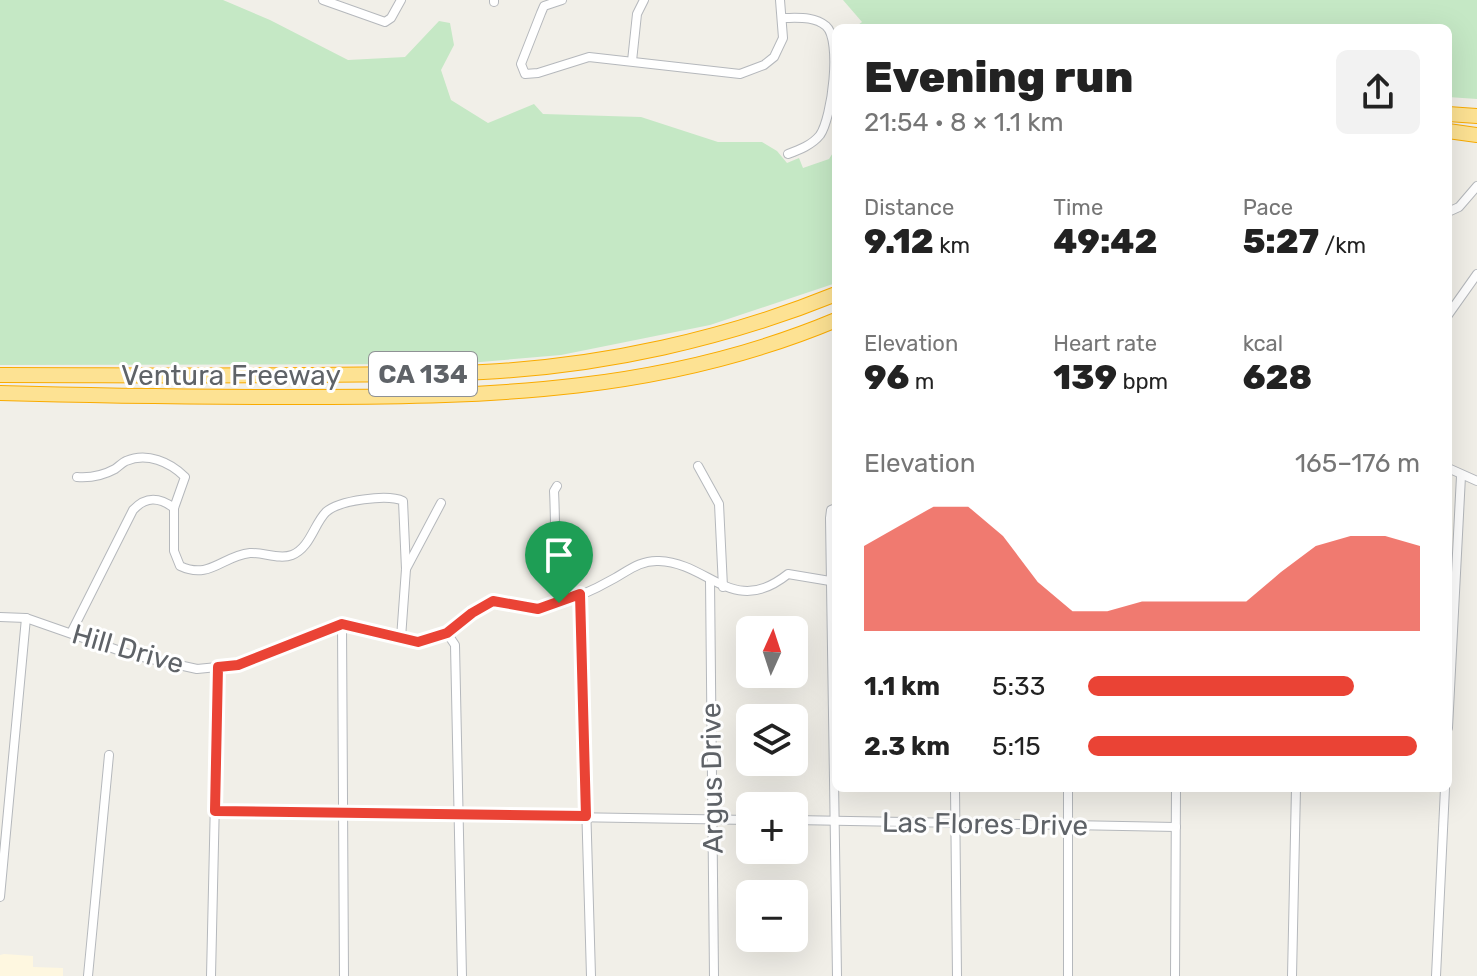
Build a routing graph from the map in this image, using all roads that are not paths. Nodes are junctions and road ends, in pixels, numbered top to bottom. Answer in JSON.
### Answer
{"nodes":[{"id":1,"x":323,"y":0,"type":"edge"},
{"id":2,"x":401,"y":0,"type":"edge"},
{"id":3,"x":562,"y":0,"type":"edge"},
{"id":4,"x":644,"y":0,"type":"edge"},
{"id":5,"x":780,"y":0,"type":"edge"},
{"id":6,"x":783,"y":18,"type":"junction"},
{"id":7,"x":832,"y":36,"type":"edge"},
{"id":8,"x":632,"y":61,"type":"junction"},
{"id":9,"x":832,"y":83,"type":"edge"},
{"id":10,"x":1452,"y":107,"type":"edge"},
{"id":11,"x":1477,"y":109,"type":"edge"},
{"id":12,"x":1452,"y":114,"type":"edge"},
{"id":13,"x":1477,"y":116,"type":"edge"},
{"id":14,"x":1452,"y":124,"type":"edge"},
{"id":15,"x":1477,"y":127,"type":"edge"},
{"id":16,"x":1452,"y":132,"type":"edge"},
{"id":17,"x":1477,"y":135,"type":"edge"},
{"id":18,"x":788,"y":154,"type":"dead end"},
{"id":19,"x":1477,"y":186,"type":"edge"},
{"id":20,"x":1452,"y":210,"type":"edge"},
{"id":21,"x":1477,"y":274,"type":"edge"},
{"id":22,"x":832,"y":296,"type":"edge"},
{"id":23,"x":832,"y":303,"type":"edge"},
{"id":24,"x":1452,"y":309,"type":"edge"},
{"id":25,"x":832,"y":314,"type":"edge"},
{"id":26,"x":832,"y":321,"type":"edge"},
{"id":27,"x":0,"y":375,"type":"edge"},
{"id":28,"x":627,"y":379,"type":"junction"},
{"id":29,"x":0,"y":384,"type":"edge"},
{"id":30,"x":0,"y":393,"type":"edge"},
{"id":31,"x":170,"y":397,"type":"junction"},
{"id":32,"x":698,"y":466,"type":"dead end"},
{"id":33,"x":1452,"y":470,"type":"edge"},
{"id":34,"x":1461,"y":476,"type":"junction"},
{"id":35,"x":77,"y":477,"type":"dead end"},
{"id":36,"x":1477,"y":481,"type":"edge"},
{"id":37,"x":557,"y":486,"type":"dead end"},
{"id":38,"x":441,"y":503,"type":"dead end"},
{"id":39,"x":174,"y":508,"type":"junction"},
{"id":40,"x":832,"y":510,"type":"edge"},
{"id":41,"x":832,"y":561,"type":"edge"},
{"id":42,"x":406,"y":569,"type":"junction"},
{"id":43,"x":710,"y":580,"type":"junction"},
{"id":44,"x":832,"y":582,"type":"edge"},
{"id":45,"x":723,"y":587,"type":"junction"},
{"id":46,"x":580,"y":594,"type":"junction"},
{"id":47,"x":559,"y":603,"type":"junction"},
{"id":48,"x":0,"y":617,"type":"edge"},
{"id":49,"x":26,"y":618,"type":"junction"},
{"id":50,"x":342,"y":624,"type":"junction"},
{"id":51,"x":71,"y":633,"type":"junction"},
{"id":52,"x":447,"y":633,"type":"junction"},
{"id":53,"x":401,"y":638,"type":"junction"},
{"id":54,"x":1452,"y":650,"type":"edge"},
{"id":55,"x":218,"y":667,"type":"junction"},
{"id":56,"x":109,"y":755,"type":"dead end"},
{"id":57,"x":834,"y":792,"type":"edge"},
{"id":58,"x":955,"y":792,"type":"edge"},
{"id":59,"x":1068,"y":792,"type":"edge"},
{"id":60,"x":1176,"y":792,"type":"edge"},
{"id":61,"x":1296,"y":792,"type":"edge"},
{"id":62,"x":1445,"y":792,"type":"edge"},
{"id":63,"x":4,"y":806,"type":"edge"},
{"id":64,"x":215,"y":811,"type":"junction"},
{"id":65,"x":342,"y":813,"type":"junction"},
{"id":66,"x":458,"y":814,"type":"junction"},
{"id":67,"x":586,"y":816,"type":"junction"},
{"id":68,"x":713,"y":819,"type":"junction"},
{"id":69,"x":736,"y":820,"type":"edge"},
{"id":70,"x":808,"y":820,"type":"edge"},
{"id":71,"x":834,"y":821,"type":"junction"},
{"id":72,"x":956,"y":823,"type":"junction"},
{"id":73,"x":1068,"y":825,"type":"junction"},
{"id":74,"x":1176,"y":827,"type":"junction"},
{"id":75,"x":0,"y":897,"type":"edge"},
{"id":76,"x":88,"y":976,"type":"edge"},
{"id":77,"x":211,"y":976,"type":"edge"},
{"id":78,"x":344,"y":976,"type":"edge"},
{"id":79,"x":462,"y":976,"type":"edge"},
{"id":80,"x":591,"y":976,"type":"edge"},
{"id":81,"x":714,"y":976,"type":"edge"},
{"id":82,"x":837,"y":976,"type":"edge"},
{"id":83,"x":957,"y":976,"type":"edge"},
{"id":84,"x":1068,"y":976,"type":"edge"},
{"id":85,"x":1175,"y":976,"type":"edge"},
{"id":86,"x":1292,"y":976,"type":"edge"},
{"id":87,"x":1436,"y":976,"type":"edge"}],
"edges":[{"from":1,"to":2,"type":"street"},
{"from":3,"to":8,"type":"street"},
{"from":4,"to":8,"type":"street"},
{"from":5,"to":6,"type":"street"},
{"from":6,"to":7,"type":"street"},
{"from":6,"to":8,"type":"street"},
{"from":9,"to":18,"type":"street"},
{"from":10,"to":11,"type":"highway"},
{"from":12,"to":13,"type":"highway"},
{"from":14,"to":15,"type":"highway"},
{"from":16,"to":17,"type":"highway"},
{"from":19,"to":20,"type":"street"},
{"from":21,"to":24,"type":"street"},
{"from":22,"to":27,"type":"highway","name":"Ventura Freeway","number":"CA 134"},
{"from":23,"to":29,"type":"highway"},
{"from":25,"to":28,"type":"highway"},
{"from":26,"to":28,"type":"highway","name":"Ventura Freeway","number":"CA 134"},
{"from":28,"to":31,"type":"highway","name":"Ventura Freeway","number":"CA 134"},
{"from":29,"to":31,"type":"highway"},
{"from":30,"to":31,"type":"highway","name":"Ventura Freeway","number":"CA 134"},
{"from":32,"to":45,"type":"street"},
{"from":33,"to":34,"type":"street"},
{"from":34,"to":36,"type":"street"},
{"from":34,"to":54,"type":"street"},
{"from":35,"to":39,"type":"street"},
{"from":37,"to":47,"type":"street"},
{"from":38,"to":42,"type":"street"},
{"from":39,"to":42,"type":"street"},
{"from":39,"to":51,"type":"street"},
{"from":40,"to":41,"type":"street"},
{"from":42,"to":53,"type":"street"},
{"from":43,"to":45,"type":"street"},
{"from":43,"to":46,"type":"street"},
{"from":43,"to":68,"type":"street","name":"Argus Drive"},
{"from":44,"to":45,"type":"street"},
{"from":46,"to":47,"type":"street"},
{"from":46,"to":67,"type":"street"},
{"from":47,"to":52,"type":"street"},
{"from":48,"to":49,"type":"street","name":"Hill Drive"},
{"from":49,"to":51,"type":"street","name":"Hill Drive"},
{"from":49,"to":63,"type":"street"},
{"from":50,"to":53,"type":"street"},
{"from":50,"to":55,"type":"street","name":"Hill Drive"},
{"from":50,"to":65,"type":"street"},
{"from":51,"to":55,"type":"street","name":"Hill Drive"},
{"from":52,"to":53,"type":"street"},
{"from":52,"to":66,"type":"street"},
{"from":55,"to":64,"type":"street"},
{"from":56,"to":76,"type":"street"},
{"from":57,"to":71,"type":"street"},
{"from":58,"to":72,"type":"street"},
{"from":59,"to":73,"type":"street"},
{"from":60,"to":74,"type":"street"},
{"from":61,"to":86,"type":"street"},
{"from":62,"to":87,"type":"street"},
{"from":63,"to":75,"type":"street"},
{"from":64,"to":65,"type":"street"},
{"from":64,"to":77,"type":"street"},
{"from":65,"to":66,"type":"street"},
{"from":65,"to":78,"type":"street"},
{"from":66,"to":67,"type":"street"},
{"from":66,"to":79,"type":"street"},
{"from":67,"to":68,"type":"street"},
{"from":67,"to":80,"type":"street"},
{"from":68,"to":69,"type":"street"},
{"from":68,"to":81,"type":"street","name":"Argus Drive"},
{"from":70,"to":71,"type":"street","name":"Las Flores Drive"},
{"from":71,"to":72,"type":"street","name":"Las Flores Drive"},
{"from":71,"to":82,"type":"street"},
{"from":72,"to":73,"type":"street","name":"Las Flores Drive"},
{"from":72,"to":83,"type":"street"},
{"from":73,"to":74,"type":"street","name":"Las Flores Drive"},
{"from":73,"to":84,"type":"street"},
{"from":74,"to":85,"type":"street"}]}
